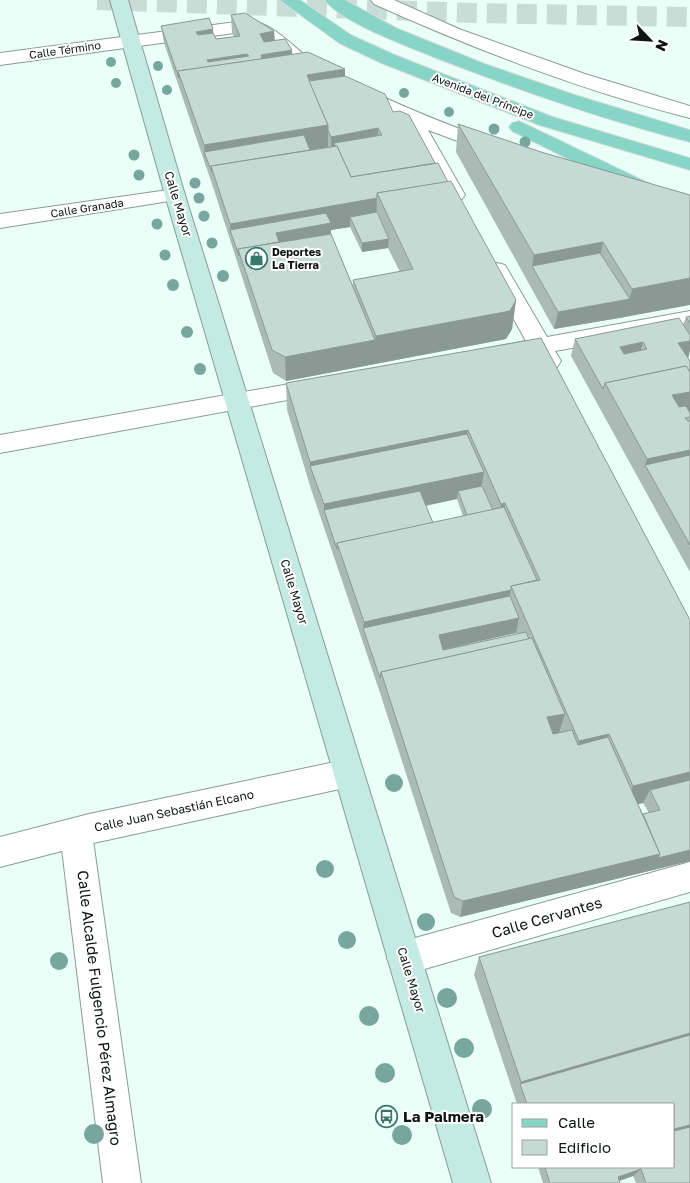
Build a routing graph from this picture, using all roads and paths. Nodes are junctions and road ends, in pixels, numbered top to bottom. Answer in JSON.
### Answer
{"nodes":[{"id":1,"x":119,"y":0,"type":"edge"},
{"id":2,"x":289,"y":0,"type":"edge"},
{"id":3,"x":334,"y":0,"type":"edge"},
{"id":4,"x":380,"y":0,"type":"edge"},
{"id":5,"x":129,"y":41,"type":"junction"},
{"id":6,"x":0,"y":59,"type":"edge"},
{"id":7,"x":474,"y":94,"type":"junction"},
{"id":8,"x":690,"y":112,"type":"edge"},
{"id":9,"x":410,"y":116,"type":"junction"},
{"id":10,"x":690,"y":136,"type":"edge"},
{"id":11,"x":510,"y":156,"type":"edge"},
{"id":12,"x":690,"y":164,"type":"edge"},
{"id":13,"x":600,"y":187,"type":"edge"},
{"id":14,"x":175,"y":195,"type":"junction"},
{"id":15,"x":464,"y":210,"type":"edge"},
{"id":16,"x":690,"y":212,"type":"edge"},
{"id":17,"x":0,"y":221,"type":"edge"},
{"id":18,"x":488,"y":252,"type":"edge"},
{"id":19,"x":690,"y":319,"type":"edge"},
{"id":20,"x":541,"y":346,"type":"junction"},
{"id":21,"x":482,"y":357,"type":"edge"},
{"id":22,"x":560,"y":381,"type":"edge"},
{"id":23,"x":345,"y":382,"type":"edge"},
{"id":24,"x":237,"y":402,"type":"junction"},
{"id":25,"x":0,"y":444,"type":"edge"},
{"id":26,"x":349,"y":773,"type":"junction"},
{"id":27,"x":76,"y":833,"type":"junction"},
{"id":28,"x":0,"y":852,"type":"edge"},
{"id":29,"x":690,"y":877,"type":"edge"},
{"id":30,"x":404,"y":958,"type":"junction"},
{"id":31,"x":122,"y":1183,"type":"edge"},
{"id":32,"x":472,"y":1183,"type":"edge"}],
"edges":[{"from":1,"to":5,"type":"main road","name":"Calle Mayor"},
{"from":2,"to":7,"type":"main road","name":"Avenida del Príncipe"},
{"from":3,"to":10,"type":"main road","name":"Avenida del Príncipe"},
{"from":4,"to":8,"type":"street"},
{"from":5,"to":6,"type":"street","name":"Calle Término"},
{"from":5,"to":9,"type":"street","name":"Calle Término"},
{"from":5,"to":14,"type":"main road","name":"Calle Mayor"},
{"from":7,"to":12,"type":"main road","name":"Avenida del Príncipe"},
{"from":7,"to":16,"type":"main road"},
{"from":9,"to":11,"type":"street"},
{"from":9,"to":15,"type":"street"},
{"from":13,"to":16,"type":"street"},
{"from":14,"to":17,"type":"street","name":"Calle Granada"},
{"from":14,"to":24,"type":"main road","name":"Calle Mayor"},
{"from":18,"to":20,"type":"street"},
{"from":19,"to":20,"type":"street"},
{"from":20,"to":21,"type":"street"},
{"from":20,"to":22,"type":"street"},
{"from":23,"to":24,"type":"street"},
{"from":24,"to":25,"type":"street"},
{"from":24,"to":26,"type":"main road","name":"Calle Mayor"},
{"from":26,"to":27,"type":"street","name":"Calle Juan Sebastián Elcano"},
{"from":26,"to":30,"type":"main road","name":"Calle Mayor"},
{"from":27,"to":28,"type":"street","name":"Calle Juan Sebastián Elcano"},
{"from":27,"to":31,"type":"street","name":"Calle Alcalde Fulgencio Pérez Almagro"},
{"from":29,"to":30,"type":"street","name":"Calle Cervantes"},
{"from":30,"to":32,"type":"main road","name":"Calle Mayor"}]}
